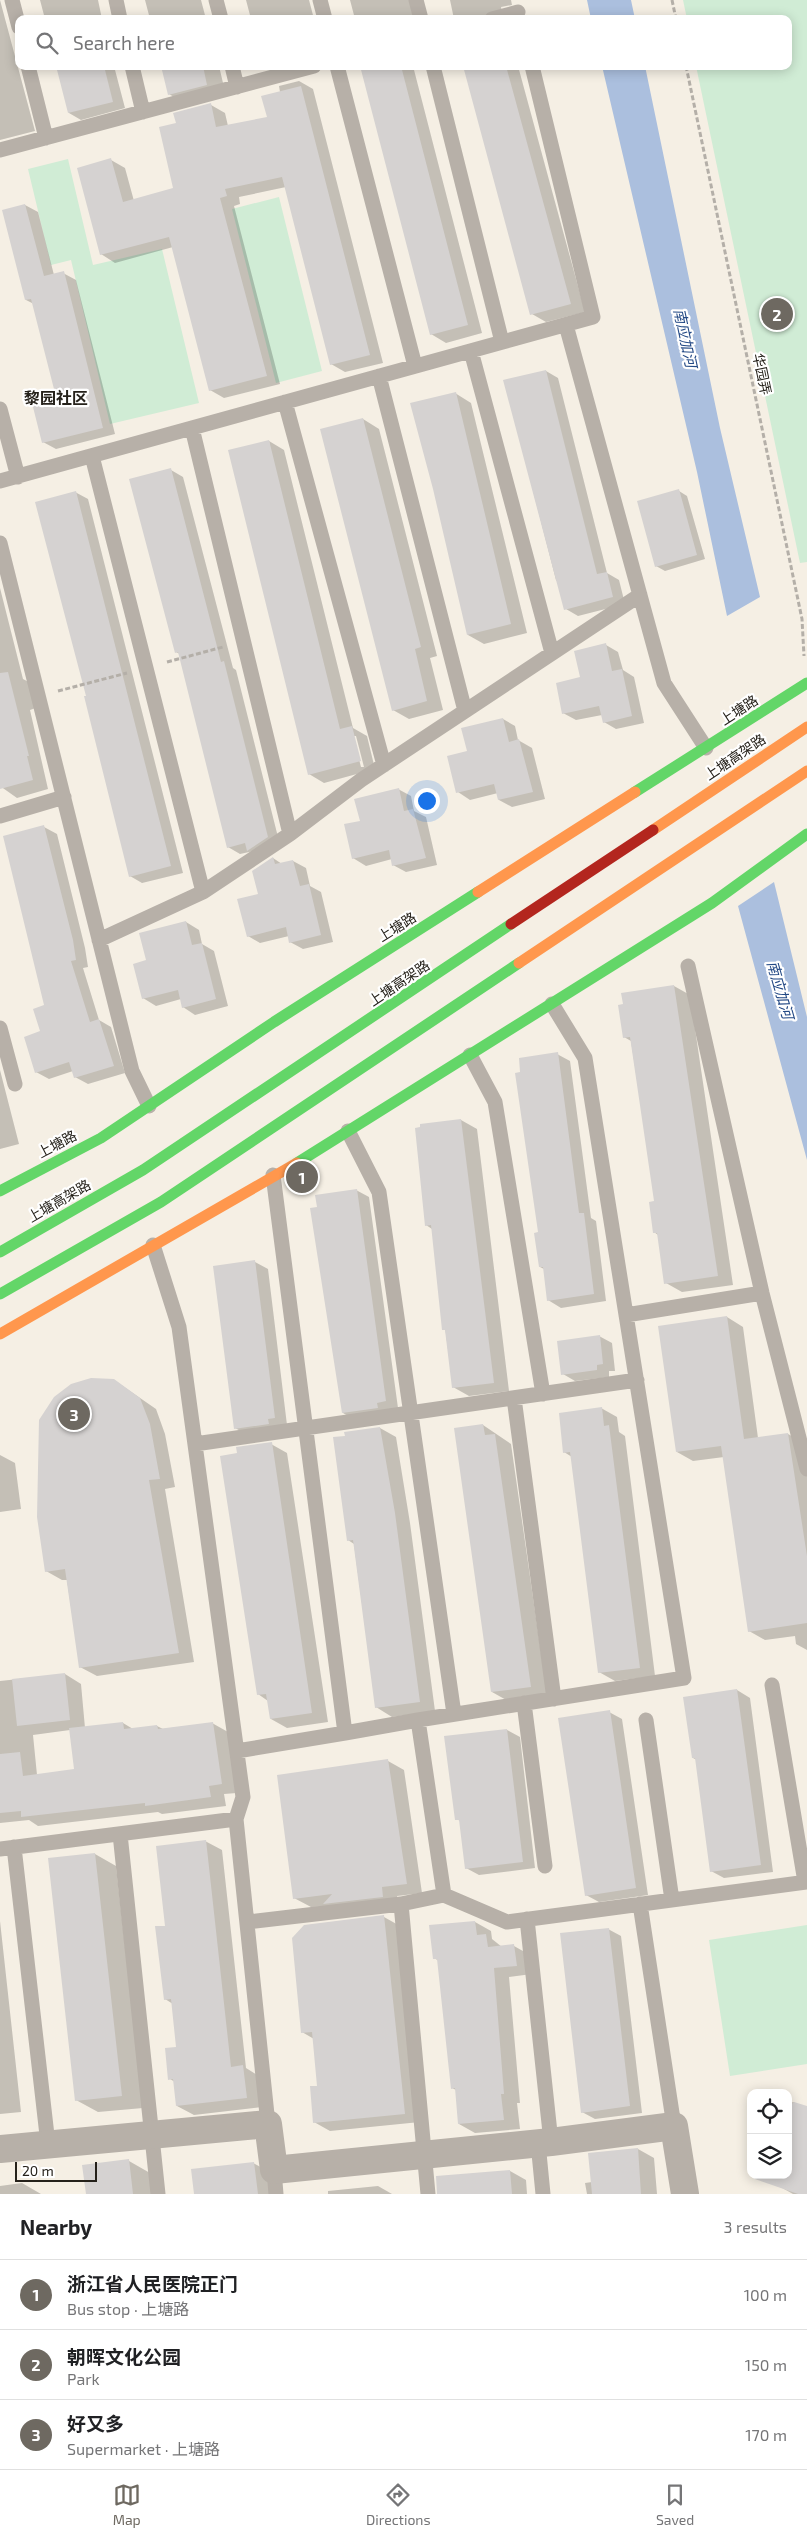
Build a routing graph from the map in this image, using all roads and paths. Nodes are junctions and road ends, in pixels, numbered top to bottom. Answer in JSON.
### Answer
{"nodes":[{"id":1,"x":12,"y":0,"type":"edge"},
{"id":2,"x":116,"y":0,"type":"edge"},
{"id":3,"x":216,"y":0,"type":"edge"},
{"id":4,"x":320,"y":0,"type":"edge"},
{"id":5,"x":416,"y":0,"type":"edge"},
{"id":6,"x":672,"y":0,"type":"edge"},
{"id":7,"x":518,"y":10,"type":"edge"},
{"id":8,"x":16,"y":15,"type":"edge"},
{"id":9,"x":119,"y":15,"type":"edge"},
{"id":10,"x":220,"y":15,"type":"edge"},
{"id":11,"x":324,"y":15,"type":"edge"},
{"id":12,"x":420,"y":15,"type":"edge"},
{"id":13,"x":504,"y":15,"type":"edge"},
{"id":14,"x":675,"y":15,"type":"edge"},
{"id":15,"x":29,"y":70,"type":"edge"},
{"id":16,"x":133,"y":70,"type":"edge"},
{"id":17,"x":233,"y":70,"type":"edge"},
{"id":18,"x":299,"y":70,"type":"edge"},
{"id":19,"x":338,"y":70,"type":"edge"},
{"id":20,"x":434,"y":70,"type":"edge"},
{"id":21,"x":533,"y":70,"type":"edge"},
{"id":22,"x":687,"y":70,"type":"edge"},
{"id":23,"x":237,"y":87,"type":"junction"},
{"id":24,"x":143,"y":112,"type":"junction"},
{"id":25,"x":46,"y":138,"type":"junction"},
{"id":26,"x":0,"y":150,"type":"edge"},
{"id":27,"x":566,"y":325,"type":"junction"},
{"id":28,"x":502,"y":342,"type":"junction"},
{"id":29,"x":471,"y":351,"type":"junction"},
{"id":30,"x":415,"y":366,"type":"junction"},
{"id":31,"x":379,"y":376,"type":"junction"},
{"id":32,"x":285,"y":402,"type":"junction"},
{"id":33,"x":0,"y":409,"type":"edge"},
{"id":34,"x":192,"y":428,"type":"junction"},
{"id":35,"x":92,"y":456,"type":"junction"},
{"id":36,"x":18,"y":477,"type":"junction"},
{"id":37,"x":0,"y":481,"type":"edge"},
{"id":38,"x":0,"y":544,"type":"edge"},
{"id":39,"x":640,"y":595,"type":"junction"},
{"id":40,"x":552,"y":653,"type":"junction"},
{"id":41,"x":804,"y":685,"type":"edge"},
{"id":42,"x":465,"y":711,"type":"junction"},
{"id":43,"x":807,"y":726,"type":"edge"},
{"id":44,"x":706,"y":748,"type":"junction"},
{"id":45,"x":384,"y":765,"type":"junction"},
{"id":46,"x":807,"y":771,"type":"edge"},
{"id":47,"x":64,"y":798,"type":"junction"},
{"id":48,"x":0,"y":816,"type":"edge"},
{"id":49,"x":290,"y":834,"type":"junction"},
{"id":50,"x":807,"y":834,"type":"edge"},
{"id":51,"x":203,"y":892,"type":"junction"},
{"id":52,"x":99,"y":940,"type":"junction"},
{"id":53,"x":688,"y":966,"type":"dead end"},
{"id":54,"x":552,"y":1004,"type":"junction"},
{"id":55,"x":0,"y":1028,"type":"edge"},
{"id":56,"x":470,"y":1055,"type":"junction"},
{"id":57,"x":15,"y":1084,"type":"dead end"},
{"id":58,"x":149,"y":1106,"type":"junction"},
{"id":59,"x":348,"y":1132,"type":"junction"},
{"id":60,"x":273,"y":1175,"type":"junction"},
{"id":61,"x":0,"y":1191,"type":"edge"},
{"id":62,"x":153,"y":1245,"type":"junction"},
{"id":63,"x":0,"y":1252,"type":"edge"},
{"id":64,"x":762,"y":1293,"type":"junction"},
{"id":65,"x":0,"y":1294,"type":"edge"},
{"id":66,"x":626,"y":1315,"type":"junction"},
{"id":67,"x":0,"y":1334,"type":"edge"},
{"id":68,"x":637,"y":1380,"type":"junction"},
{"id":69,"x":543,"y":1394,"type":"junction"},
{"id":70,"x":514,"y":1398,"type":"junction"},
{"id":71,"x":410,"y":1413,"type":"junction"},
{"id":72,"x":306,"y":1428,"type":"junction"},
{"id":73,"x":195,"y":1444,"type":"junction"},
{"id":74,"x":807,"y":1469,"type":"edge"},
{"id":75,"x":772,"y":1685,"type":"dead end"},
{"id":76,"x":554,"y":1699,"type":"junction"},
{"id":77,"x":524,"y":1703,"type":"junction"},
{"id":78,"x":454,"y":1714,"type":"junction"},
{"id":79,"x":418,"y":1720,"type":"junction"},
{"id":80,"x":646,"y":1720,"type":"dead end"},
{"id":81,"x":345,"y":1732,"type":"junction"},
{"id":82,"x":237,"y":1750,"type":"junction"},
{"id":83,"x":236,"y":1819,"type":"junction"},
{"id":84,"x":120,"y":1834,"type":"junction"},
{"id":85,"x":7,"y":1848,"type":"edge"},
{"id":86,"x":545,"y":1866,"type":"dead end"},
{"id":87,"x":806,"y":1882,"type":"edge"},
{"id":88,"x":444,"y":1895,"type":"junction"},
{"id":89,"x":672,"y":1900,"type":"junction"},
{"id":90,"x":401,"y":1904,"type":"junction"},
{"id":91,"x":640,"y":1904,"type":"junction"},
{"id":92,"x":527,"y":1919,"type":"junction"},
{"id":93,"x":246,"y":1922,"type":"junction"},
{"id":94,"x":268,"y":2124,"type":"junction"},
{"id":95,"x":674,"y":2126,"type":"junction"},
{"id":96,"x":150,"y":2135,"type":"junction"},
{"id":97,"x":545,"y":2142,"type":"junction"},
{"id":98,"x":48,"y":2144,"type":"junction"},
{"id":99,"x":0,"y":2149,"type":"edge"},
{"id":100,"x":424,"y":2154,"type":"junction"},
{"id":101,"x":275,"y":2182,"type":"edge"},
{"id":102,"x":158,"y":2194,"type":"edge"},
{"id":103,"x":428,"y":2194,"type":"edge"},
{"id":104,"x":543,"y":2194,"type":"edge"},
{"id":105,"x":685,"y":2194,"type":"edge"}],
"edges":[{"from":1,"to":8,"type":"lane"},
{"from":2,"to":9,"type":"lane"},
{"from":3,"to":10,"type":"lane"},
{"from":4,"to":11,"type":"lane"},
{"from":5,"to":12,"type":"lane"},
{"from":6,"to":14,"type":"path"},
{"from":7,"to":13,"type":"lane"},
{"from":15,"to":25,"type":"lane"},
{"from":16,"to":24,"type":"lane"},
{"from":17,"to":23,"type":"lane"},
{"from":18,"to":23,"type":"lane"},
{"from":19,"to":30,"type":"lane"},
{"from":20,"to":28,"type":"lane"},
{"from":21,"to":27,"type":"lane"},
{"from":22,"to":41,"type":"path","name":"华园弄"},
{"from":23,"to":24,"type":"lane"},
{"from":24,"to":25,"type":"lane"},
{"from":25,"to":26,"type":"lane"},
{"from":27,"to":28,"type":"lane"},
{"from":27,"to":39,"type":"lane"},
{"from":28,"to":29,"type":"lane"},
{"from":29,"to":30,"type":"lane"},
{"from":29,"to":40,"type":"lane"},
{"from":30,"to":31,"type":"lane"},
{"from":31,"to":32,"type":"lane"},
{"from":31,"to":42,"type":"lane"},
{"from":32,"to":34,"type":"lane"},
{"from":32,"to":45,"type":"lane"},
{"from":33,"to":36,"type":"lane"},
{"from":34,"to":35,"type":"lane"},
{"from":34,"to":49,"type":"lane"},
{"from":35,"to":36,"type":"lane"},
{"from":35,"to":51,"type":"lane"},
{"from":36,"to":37,"type":"lane"},
{"from":38,"to":47,"type":"lane"},
{"from":39,"to":40,"type":"lane"},
{"from":39,"to":44,"type":"lane"},
{"from":40,"to":42,"type":"lane"},
{"from":41,"to":44,"type":"main road","name":"上塘路"},
{"from":42,"to":45,"type":"lane"},
{"from":43,"to":63,"type":"main road","name":"上塘高架路","bridge":true},
{"from":44,"to":58,"type":"main road","name":"上塘路"},
{"from":45,"to":49,"type":"lane"},
{"from":46,"to":65,"type":"main road","bridge":true},
{"from":47,"to":48,"type":"lane"},
{"from":47,"to":52,"type":"lane"},
{"from":49,"to":51,"type":"lane"},
{"from":50,"to":54,"type":"main road"},
{"from":51,"to":52,"type":"lane"},
{"from":52,"to":58,"type":"lane"},
{"from":53,"to":64,"type":"lane"},
{"from":54,"to":56,"type":"main road"},
{"from":54,"to":66,"type":"lane"},
{"from":55,"to":57,"type":"lane"},
{"from":56,"to":59,"type":"main road"},
{"from":56,"to":69,"type":"lane"},
{"from":58,"to":61,"type":"main road","name":"上塘路"},
{"from":59,"to":60,"type":"main road"},
{"from":59,"to":71,"type":"lane"},
{"from":60,"to":62,"type":"main road"},
{"from":60,"to":72,"type":"lane"},
{"from":62,"to":67,"type":"main road"},
{"from":62,"to":73,"type":"lane"},
{"from":64,"to":66,"type":"lane"},
{"from":64,"to":74,"type":"lane"},
{"from":66,"to":68,"type":"lane"},
{"from":68,"to":69,"type":"lane"},
{"from":68,"to":76,"type":"lane"},
{"from":69,"to":70,"type":"lane"},
{"from":70,"to":71,"type":"lane"},
{"from":70,"to":76,"type":"lane"},
{"from":71,"to":72,"type":"lane"},
{"from":71,"to":78,"type":"lane"},
{"from":72,"to":73,"type":"lane"},
{"from":72,"to":81,"type":"lane"},
{"from":73,"to":82,"type":"lane"},
{"from":75,"to":87,"type":"lane"},
{"from":76,"to":77,"type":"lane"},
{"from":77,"to":78,"type":"lane"},
{"from":77,"to":86,"type":"lane"},
{"from":78,"to":79,"type":"lane"},
{"from":79,"to":81,"type":"lane"},
{"from":79,"to":88,"type":"lane"},
{"from":80,"to":89,"type":"lane"},
{"from":81,"to":82,"type":"lane"},
{"from":82,"to":83,"type":"lane"},
{"from":83,"to":84,"type":"lane"},
{"from":83,"to":93,"type":"lane"},
{"from":84,"to":85,"type":"lane"},
{"from":84,"to":96,"type":"lane"},
{"from":85,"to":98,"type":"lane"},
{"from":87,"to":89,"type":"lane"},
{"from":88,"to":90,"type":"lane"},
{"from":88,"to":92,"type":"lane"},
{"from":89,"to":91,"type":"lane"},
{"from":90,"to":93,"type":"lane"},
{"from":90,"to":100,"type":"lane"},
{"from":91,"to":92,"type":"lane"},
{"from":91,"to":95,"type":"lane"},
{"from":92,"to":97,"type":"lane"},
{"from":93,"to":94,"type":"lane"},
{"from":94,"to":96,"type":"street"},
{"from":94,"to":101,"type":"street"},
{"from":95,"to":97,"type":"street"},
{"from":95,"to":105,"type":"street"},
{"from":96,"to":98,"type":"street"},
{"from":96,"to":102,"type":"lane"},
{"from":97,"to":100,"type":"street"},
{"from":97,"to":104,"type":"lane"},
{"from":98,"to":99,"type":"street"},
{"from":100,"to":101,"type":"street"},
{"from":100,"to":103,"type":"lane"}]}
